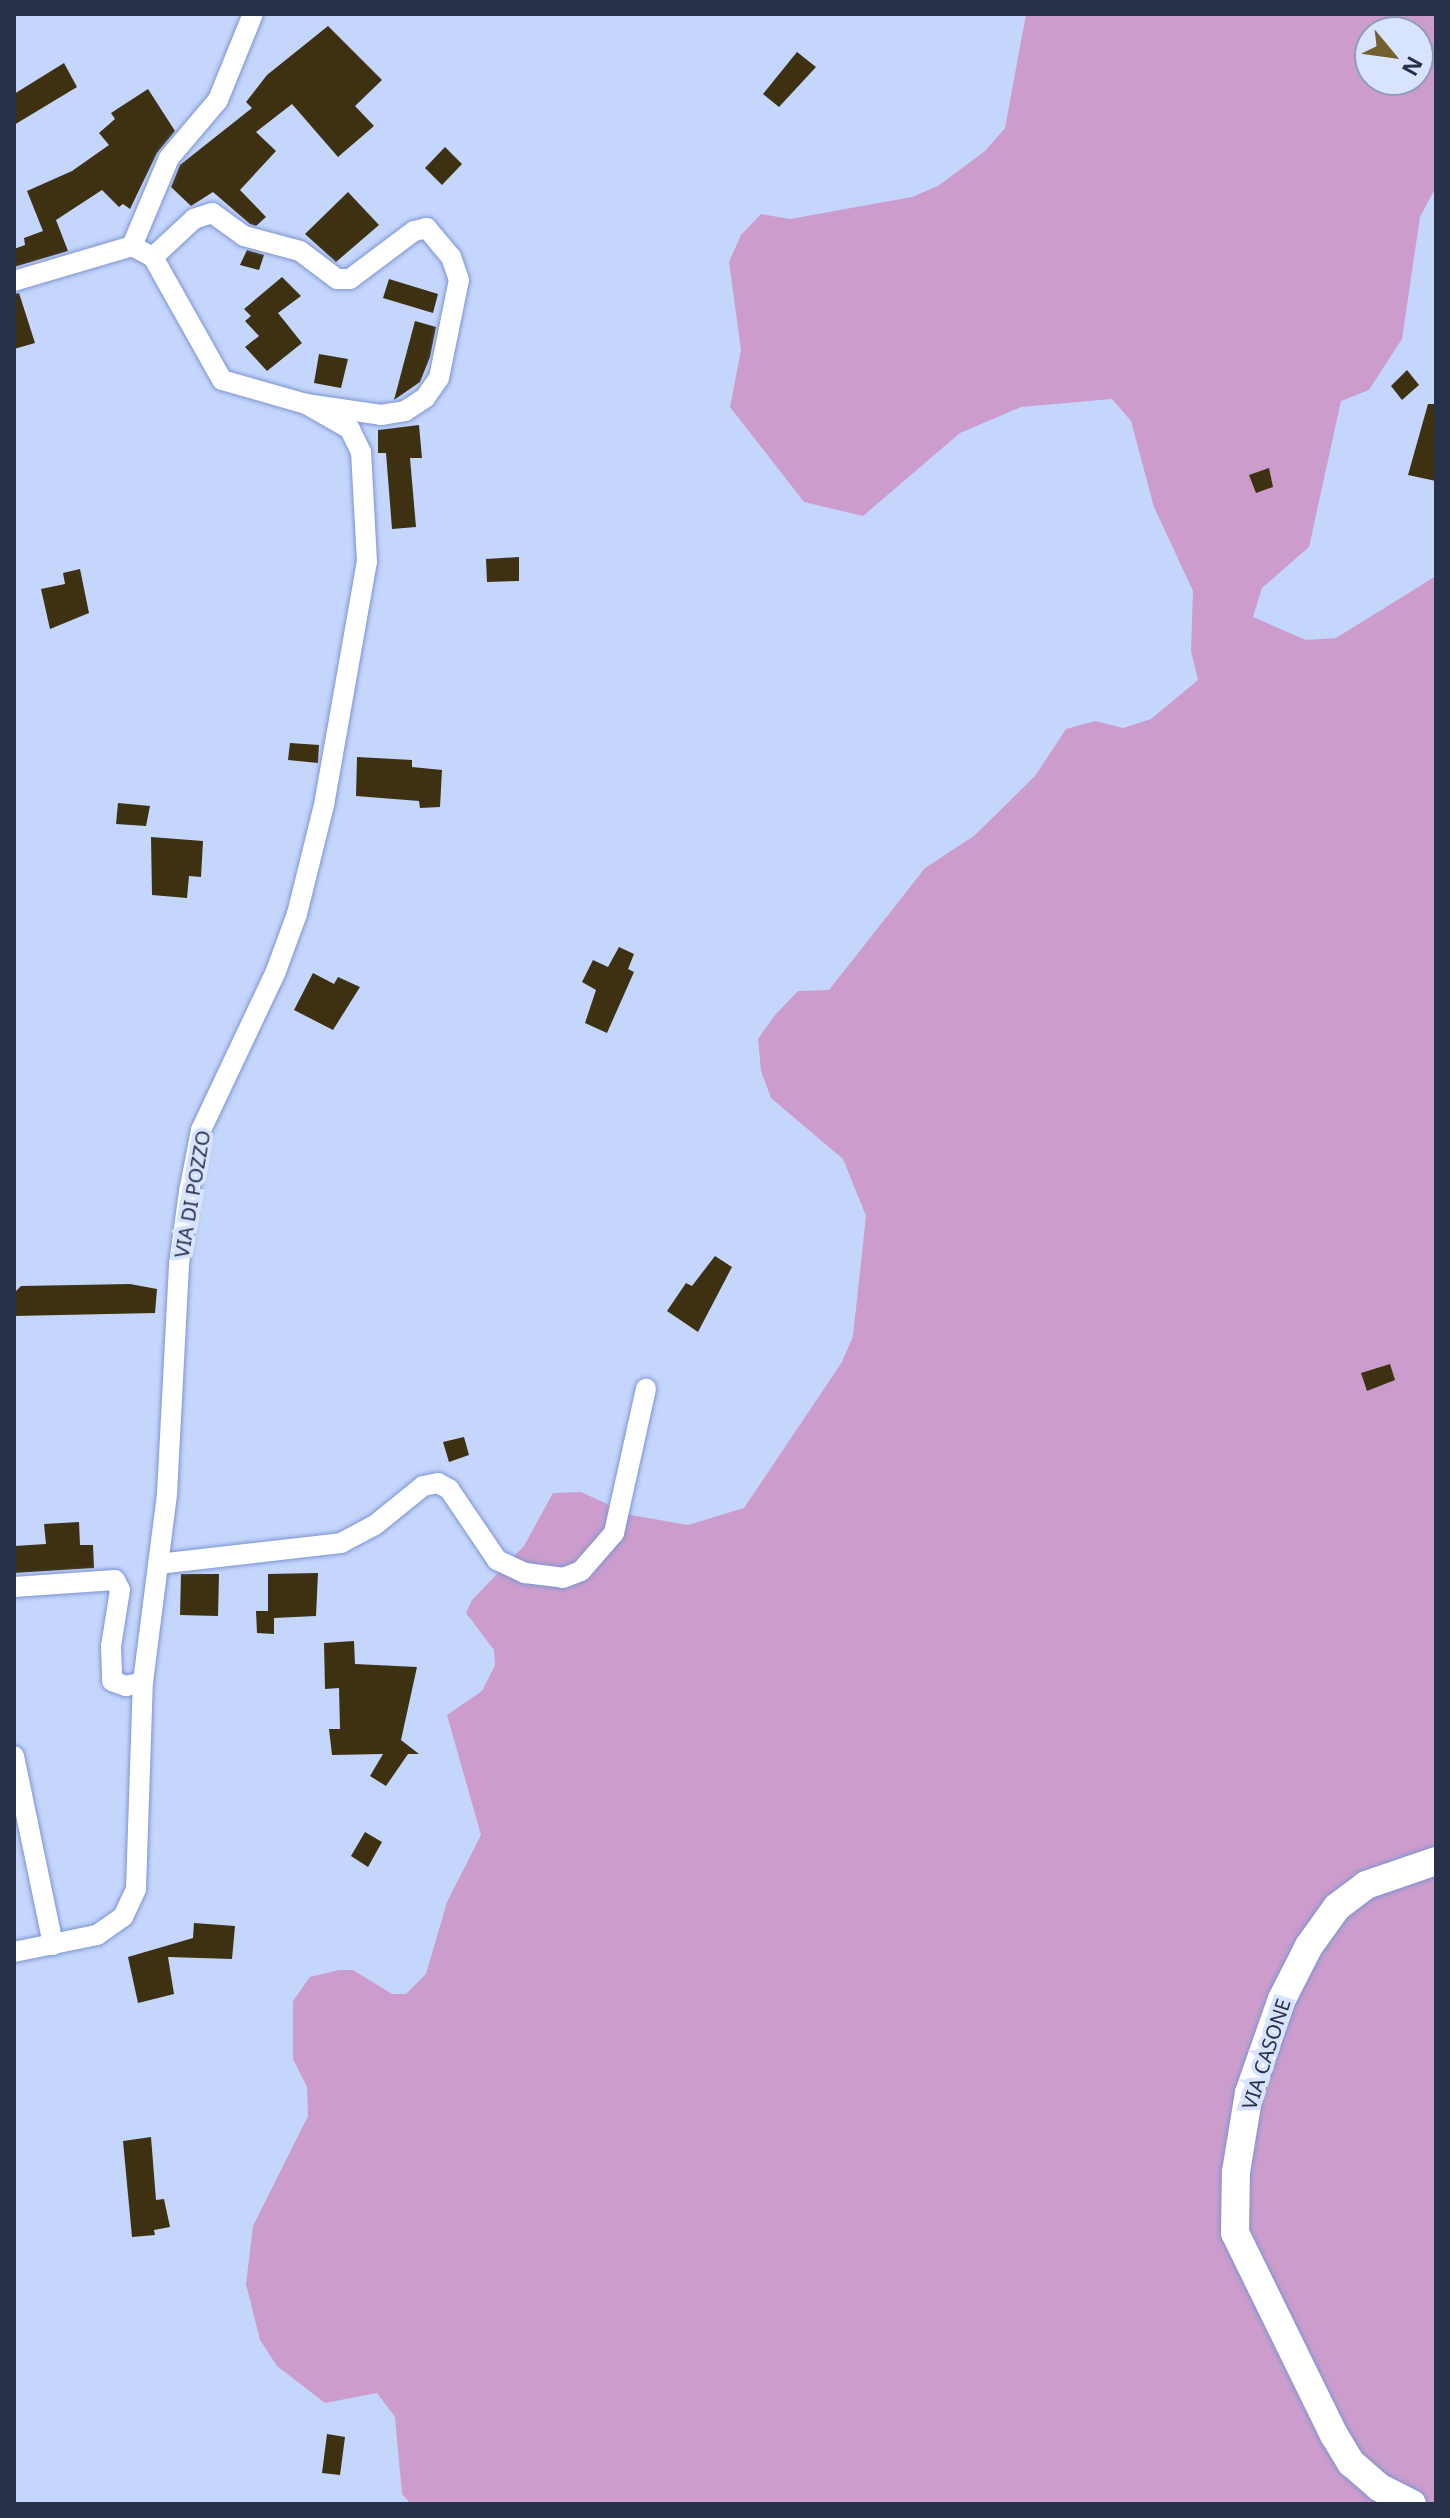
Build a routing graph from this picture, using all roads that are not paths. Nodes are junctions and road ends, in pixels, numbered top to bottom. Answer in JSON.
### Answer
{"nodes":[{"id":1,"x":253,"y":14,"type":"edge"},
{"id":2,"x":132,"y":246,"type":"junction"},
{"id":3,"x":153,"y":257,"type":"junction"},
{"id":4,"x":14,"y":281,"type":"edge"},
{"id":5,"x":306,"y":404,"type":"junction"},
{"id":6,"x":646,"y":1389,"type":"dead end"},
{"id":7,"x":158,"y":1564,"type":"junction"},
{"id":8,"x":14,"y":1587,"type":"edge"},
{"id":9,"x":143,"y":1682,"type":"junction"},
{"id":10,"x":14,"y":1756,"type":"edge"},
{"id":11,"x":1436,"y":1861,"type":"edge"},
{"id":12,"x":53,"y":1945,"type":"junction"},
{"id":13,"x":14,"y":1952,"type":"edge"},
{"id":14,"x":1412,"y":2504,"type":"edge"}],
"edges":[{"from":1,"to":2,"type":"street"},
{"from":2,"to":3,"type":"street"},
{"from":2,"to":4,"type":"street"},
{"from":3,"to":5,"type":"street"},
{"from":3,"to":5,"type":"street"},
{"from":5,"to":7,"type":"street","name":"VIA DI POZZO"},
{"from":6,"to":7,"type":"street"},
{"from":7,"to":9,"type":"street","name":"VIA DI POZZO"},
{"from":8,"to":9,"type":"street"},
{"from":9,"to":12,"type":"street","name":"VIA DI POZZO"},
{"from":10,"to":12,"type":"street"},
{"from":11,"to":14,"type":"street","name":"VIA CASONE"},
{"from":12,"to":13,"type":"street","name":"VIA DI POZZO"}]}
